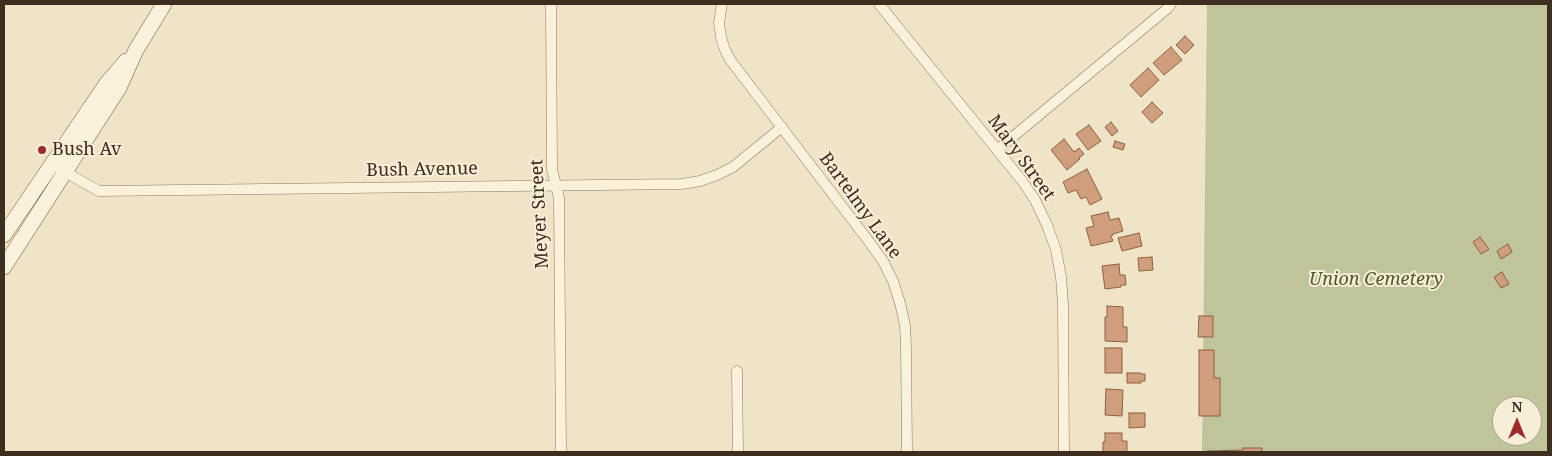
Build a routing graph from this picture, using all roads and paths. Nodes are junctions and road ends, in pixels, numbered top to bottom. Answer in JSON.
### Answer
{"nodes":[{"id":1,"x":550,"y":4,"type":"edge"},
{"id":2,"x":722,"y":4,"type":"edge"},
{"id":3,"x":879,"y":4,"type":"edge"},
{"id":4,"x":1171,"y":4,"type":"edge"},
{"id":5,"x":159,"y":6,"type":"edge"},
{"id":6,"x":782,"y":126,"type":"junction"},
{"id":7,"x":998,"y":150,"type":"junction"},
{"id":8,"x":58,"y":168,"type":"junction"},
{"id":9,"x":555,"y":185,"type":"junction"},
{"id":10,"x":4,"y":235,"type":"edge"},
{"id":11,"x":4,"y":267,"type":"edge"},
{"id":12,"x":737,"y":371,"type":"dead end"},
{"id":13,"x":561,"y":452,"type":"edge"},
{"id":14,"x":738,"y":452,"type":"edge"},
{"id":15,"x":907,"y":452,"type":"edge"},
{"id":16,"x":1064,"y":452,"type":"edge"}],
"edges":[{"from":1,"to":9,"type":"street","name":"Meyer Street"},
{"from":2,"to":6,"type":"street","name":"Bartelmy Lane"},
{"from":3,"to":7,"type":"street","name":"Mary Street"},
{"from":4,"to":7,"type":"street"},
{"from":5,"to":8,"type":"main road"},
{"from":6,"to":9,"type":"street","name":"Bush Avenue"},
{"from":6,"to":15,"type":"street","name":"Bartelmy Lane"},
{"from":7,"to":16,"type":"street","name":"Mary Street"},
{"from":8,"to":9,"type":"street","name":"Bush Avenue"},
{"from":8,"to":10,"type":"main road"},
{"from":8,"to":11,"type":"main road"},
{"from":9,"to":13,"type":"street","name":"Meyer Street"},
{"from":12,"to":14,"type":"street"}]}
